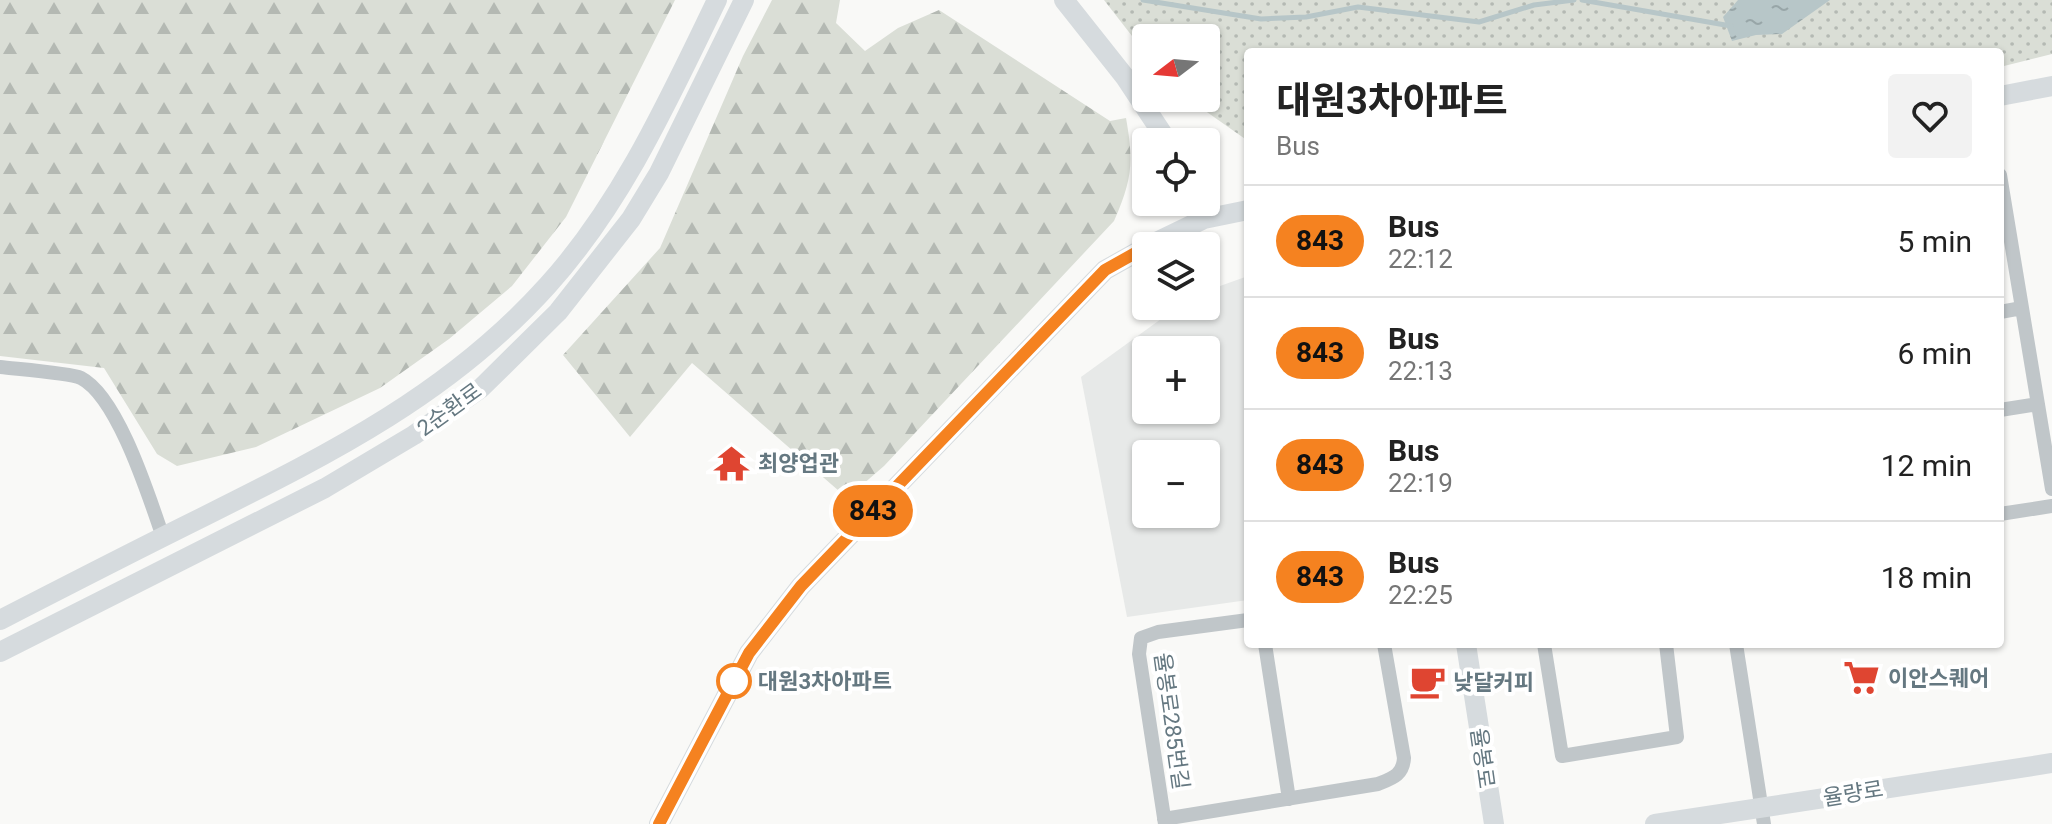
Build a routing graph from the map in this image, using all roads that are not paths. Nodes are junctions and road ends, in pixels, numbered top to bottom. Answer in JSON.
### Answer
{"nodes":[{"id":1,"x":717,"y":0,"type":"edge"},
{"id":2,"x":744,"y":0,"type":"edge"},
{"id":3,"x":1064,"y":0,"type":"edge"},
{"id":4,"x":2052,"y":86,"type":"edge"},
{"id":5,"x":2004,"y":95,"type":"edge"},
{"id":6,"x":1159,"y":128,"type":"edge"},
{"id":7,"x":1220,"y":210,"type":"edge"},
{"id":8,"x":1244,"y":210,"type":"edge"},
{"id":9,"x":1192,"y":216,"type":"edge"},
{"id":10,"x":2004,"y":219,"type":"edge"},
{"id":11,"x":1169,"y":232,"type":"edge"},
{"id":12,"x":1132,"y":255,"type":"edge"},
{"id":13,"x":2022,"y":308,"type":"junction"},
{"id":14,"x":2004,"y":311,"type":"edge"},
{"id":15,"x":0,"y":367,"type":"edge"},
{"id":16,"x":2038,"y":404,"type":"junction"},
{"id":17,"x":2004,"y":409,"type":"edge"},
{"id":18,"x":2052,"y":489,"type":"edge"},
{"id":19,"x":2052,"y":506,"type":"edge"},
{"id":20,"x":2004,"y":513,"type":"edge"},
{"id":21,"x":163,"y":537,"type":"junction"},
{"id":22,"x":0,"y":620,"type":"edge"},
{"id":23,"x":1244,"y":621,"type":"edge"},
{"id":24,"x":1266,"y":648,"type":"edge"},
{"id":25,"x":1385,"y":648,"type":"edge"},
{"id":26,"x":1467,"y":648,"type":"edge"},
{"id":27,"x":1545,"y":648,"type":"edge"},
{"id":28,"x":1666,"y":648,"type":"edge"},
{"id":29,"x":1737,"y":648,"type":"edge"},
{"id":30,"x":0,"y":652,"type":"edge"},
{"id":31,"x":2052,"y":763,"type":"edge"},
{"id":32,"x":682,"y":778,"type":"junction"},
{"id":33,"x":1289,"y":799,"type":"junction"},
{"id":34,"x":1763,"y":816,"type":"edge"},
{"id":35,"x":1164,"y":822,"type":"edge"},
{"id":36,"x":659,"y":824,"type":"edge"},
{"id":37,"x":674,"y":824,"type":"edge"},
{"id":38,"x":1494,"y":824,"type":"edge"},
{"id":39,"x":1655,"y":824,"type":"edge"}],
"edges":[{"from":1,"to":21,"type":"street","name":"2순환로"},
{"from":2,"to":30,"type":"street","name":"2순환로"},
{"from":3,"to":6,"type":"street"},
{"from":4,"to":5,"type":"street"},
{"from":7,"to":8,"type":"street"},
{"from":9,"to":11,"type":"street"},
{"from":10,"to":13,"type":"street"},
{"from":12,"to":32,"type":"street"},
{"from":13,"to":14,"type":"street"},
{"from":13,"to":16,"type":"street"},
{"from":15,"to":21,"type":"street"},
{"from":16,"to":17,"type":"street"},
{"from":16,"to":18,"type":"street"},
{"from":19,"to":20,"type":"street"},
{"from":21,"to":22,"type":"street","name":"2순환로"},
{"from":23,"to":35,"type":"street","name":"율봉로285번길"},
{"from":24,"to":33,"type":"street"},
{"from":25,"to":33,"type":"street"},
{"from":26,"to":38,"type":"street","name":"율봉로"},
{"from":27,"to":28,"type":"street"},
{"from":29,"to":34,"type":"street"},
{"from":31,"to":34,"type":"street","name":"율량로"},
{"from":32,"to":36,"type":"street"},
{"from":32,"to":37,"type":"street"},
{"from":33,"to":35,"type":"street"},
{"from":34,"to":39,"type":"street","name":"율량로"}]}
